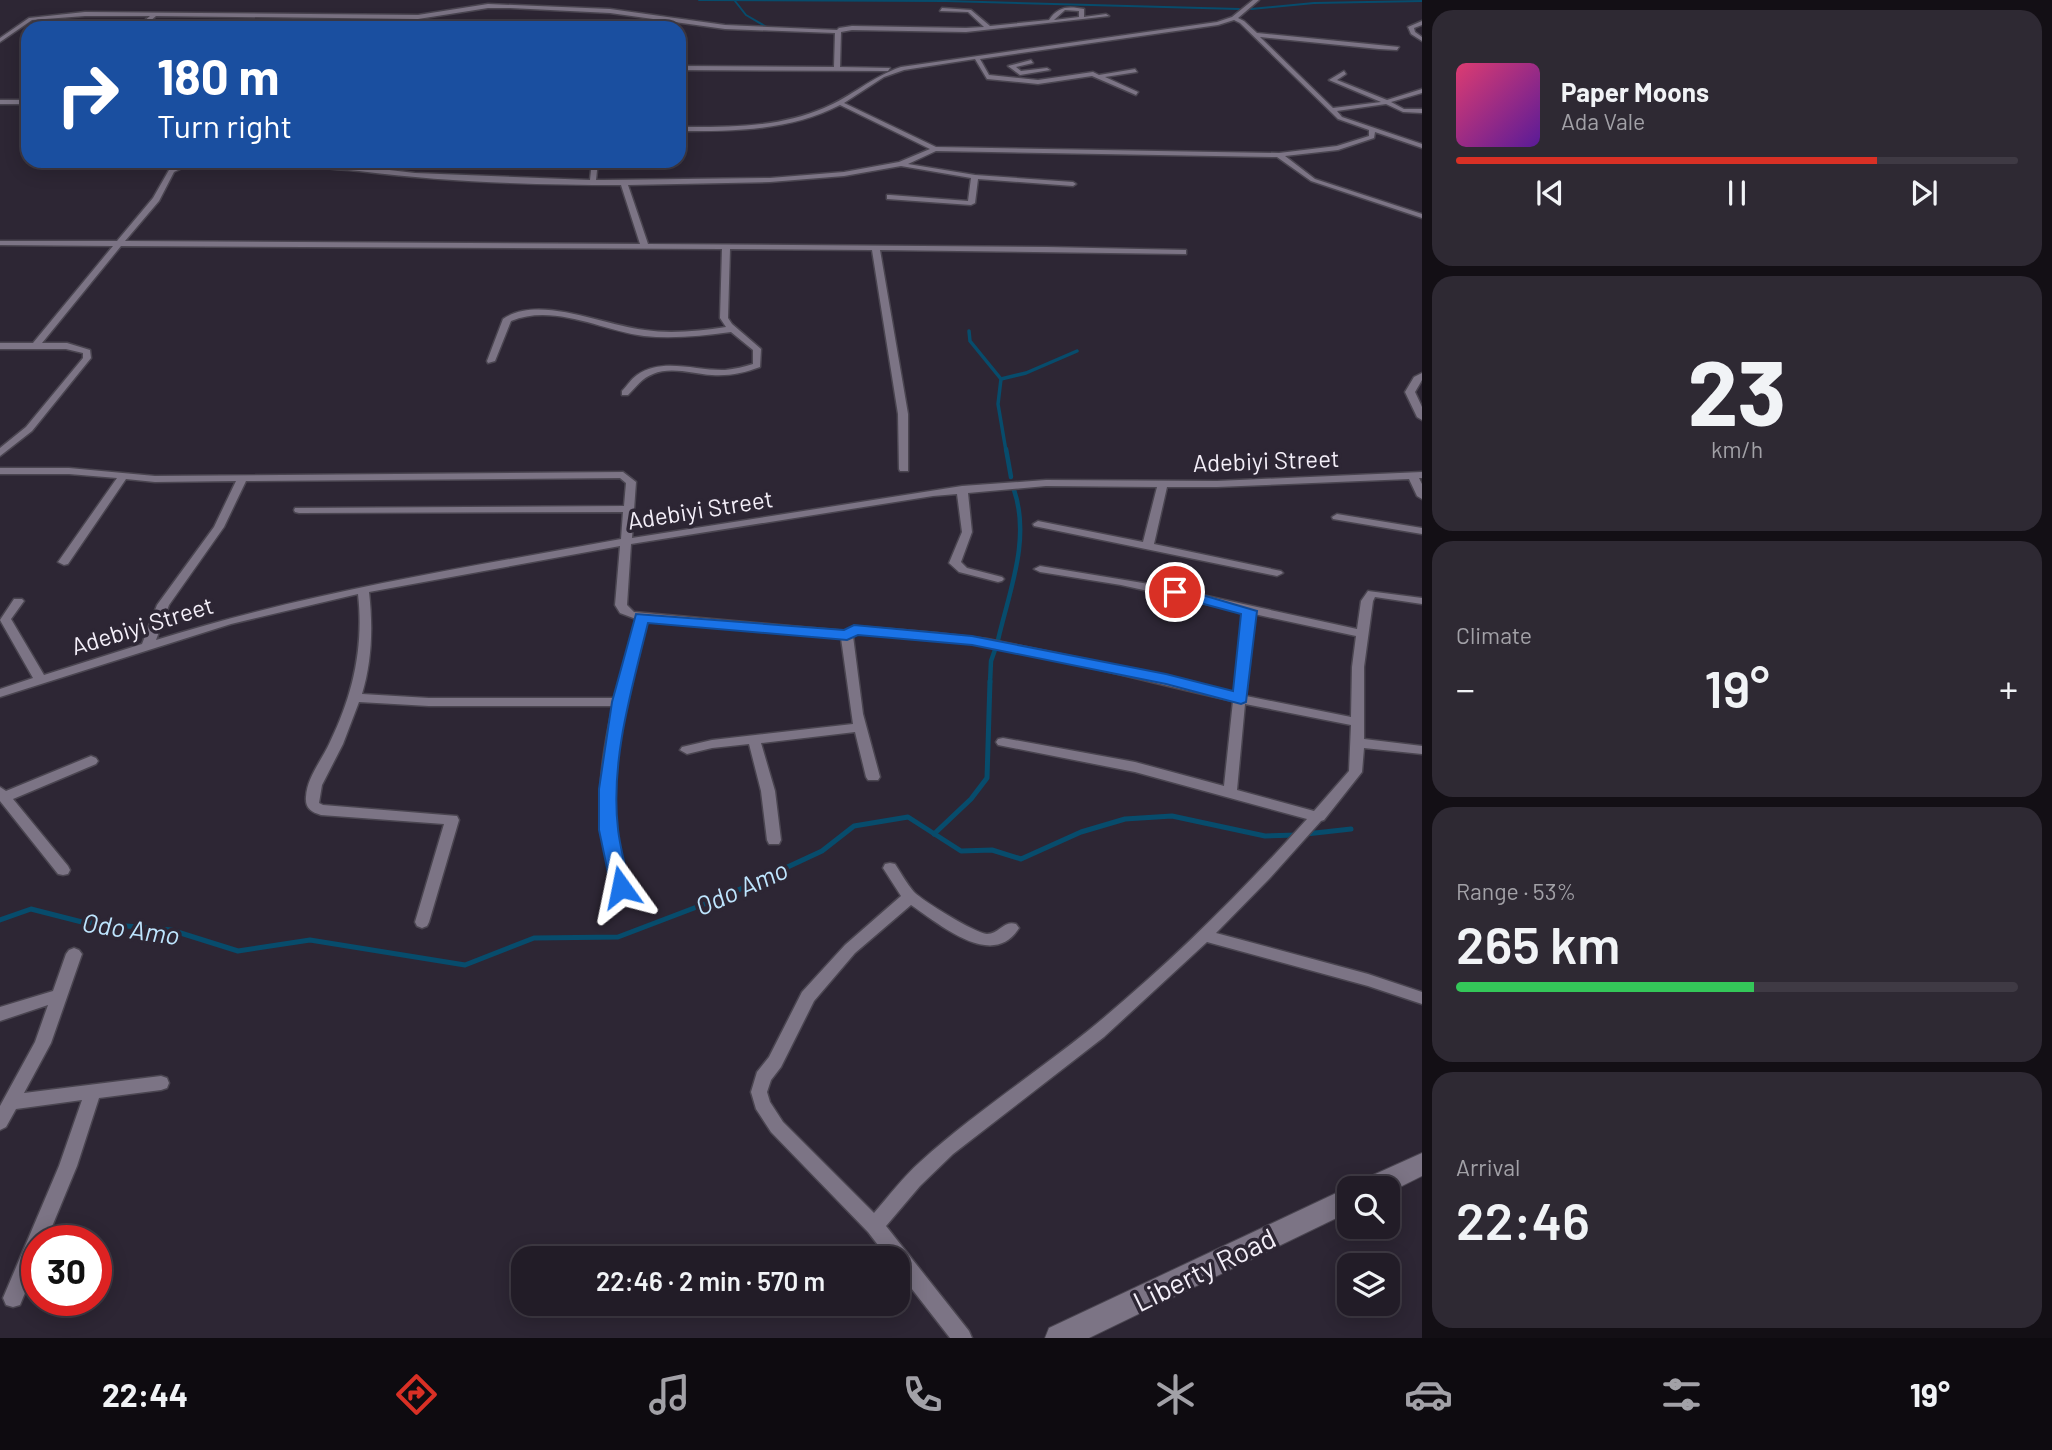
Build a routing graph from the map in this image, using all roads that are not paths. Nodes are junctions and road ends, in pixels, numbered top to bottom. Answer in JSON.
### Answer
{"nodes":[{"id":1,"x":1256,"y":0,"type":"edge"},
{"id":2,"x":156,"y":14,"type":"junction"},
{"id":3,"x":945,"y":15,"type":"dead end"},
{"id":4,"x":1106,"y":16,"type":"dead end"},
{"id":5,"x":1081,"y":18,"type":"junction"},
{"id":6,"x":1234,"y":18,"type":"junction"},
{"id":7,"x":27,"y":21,"type":"edge"},
{"id":8,"x":148,"y":21,"type":"edge"},
{"id":9,"x":682,"y":21,"type":"edge"},
{"id":10,"x":1051,"y":21,"type":"junction"},
{"id":11,"x":686,"y":22,"type":"edge"},
{"id":12,"x":951,"y":22,"type":"dead end"},
{"id":13,"x":1223,"y":22,"type":"junction"},
{"id":14,"x":1422,"y":23,"type":"edge"},
{"id":15,"x":21,"y":25,"type":"edge"},
{"id":16,"x":987,"y":26,"type":"junction"},
{"id":17,"x":1245,"y":26,"type":"junction"},
{"id":18,"x":958,"y":30,"type":"junction"},
{"id":19,"x":838,"y":32,"type":"junction"},
{"id":20,"x":1254,"y":35,"type":"junction"},
{"id":21,"x":1422,"y":39,"type":"edge"},
{"id":22,"x":0,"y":40,"type":"edge"},
{"id":23,"x":1398,"y":48,"type":"dead end"},
{"id":24,"x":1018,"y":56,"type":"dead end"},
{"id":25,"x":976,"y":57,"type":"junction"},
{"id":26,"x":1031,"y":62,"type":"junction"},
{"id":27,"x":686,"y":65,"type":"edge"},
{"id":28,"x":903,"y":68,"type":"junction"},
{"id":29,"x":837,"y":69,"type":"junction"},
{"id":30,"x":1047,"y":70,"type":"junction"},
{"id":31,"x":1135,"y":71,"type":"dead end"},
{"id":32,"x":1343,"y":73,"type":"dead end"},
{"id":33,"x":1100,"y":76,"type":"junction"},
{"id":34,"x":1065,"y":78,"type":"junction"},
{"id":35,"x":1422,"y":91,"type":"edge"},
{"id":36,"x":1136,"y":93,"type":"dead end"},
{"id":37,"x":0,"y":102,"type":"edge"},
{"id":38,"x":21,"y":102,"type":"edge"},
{"id":39,"x":1323,"y":102,"type":"junction"},
{"id":40,"x":1387,"y":102,"type":"junction"},
{"id":41,"x":840,"y":103,"type":"junction"},
{"id":42,"x":1346,"y":106,"type":"junction"},
{"id":43,"x":1331,"y":110,"type":"junction"},
{"id":44,"x":1422,"y":111,"type":"edge"},
{"id":45,"x":686,"y":129,"type":"edge"},
{"id":46,"x":1372,"y":131,"type":"junction"},
{"id":47,"x":1422,"y":146,"type":"edge"},
{"id":48,"x":935,"y":149,"type":"junction"},
{"id":49,"x":1279,"y":155,"type":"junction"},
{"id":50,"x":903,"y":165,"type":"junction"},
{"id":51,"x":179,"y":168,"type":"edge"},
{"id":52,"x":358,"y":168,"type":"edge"},
{"id":53,"x":595,"y":168,"type":"edge"},
{"id":54,"x":975,"y":177,"type":"junction"},
{"id":55,"x":593,"y":180,"type":"junction"},
{"id":56,"x":623,"y":181,"type":"junction"},
{"id":57,"x":1073,"y":184,"type":"dead end"},
{"id":58,"x":890,"y":197,"type":"dead end"},
{"id":59,"x":1422,"y":216,"type":"edge"},
{"id":60,"x":0,"y":243,"type":"edge"},
{"id":61,"x":122,"y":243,"type":"junction"},
{"id":62,"x":645,"y":248,"type":"junction"},
{"id":63,"x":726,"y":249,"type":"junction"},
{"id":64,"x":876,"y":249,"type":"junction"},
{"id":65,"x":1183,"y":252,"type":"dead end"},
{"id":66,"x":731,"y":329,"type":"junction"},
{"id":67,"x":0,"y":346,"type":"edge"},
{"id":68,"x":35,"y":346,"type":"junction"},
{"id":69,"x":491,"y":361,"type":"dead end"},
{"id":70,"x":1422,"y":376,"type":"edge"},
{"id":71,"x":625,"y":393,"type":"dead end"},
{"id":72,"x":1422,"y":417,"type":"edge"},
{"id":73,"x":0,"y":453,"type":"edge"},
{"id":74,"x":904,"y":469,"type":"dead end"},
{"id":75,"x":0,"y":471,"type":"edge"},
{"id":76,"x":1418,"y":475,"type":"edge"},
{"id":77,"x":124,"y":477,"type":"junction"},
{"id":78,"x":242,"y":479,"type":"junction"},
{"id":79,"x":1163,"y":483,"type":"junction"},
{"id":80,"x":962,"y":489,"type":"junction"},
{"id":81,"x":1422,"y":496,"type":"edge"},
{"id":82,"x":627,"y":509,"type":"junction"},
{"id":83,"x":299,"y":510,"type":"dead end"},
{"id":84,"x":1336,"y":517,"type":"dead end"},
{"id":85,"x":1038,"y":524,"type":"dead end"},
{"id":86,"x":1422,"y":531,"type":"edge"},
{"id":87,"x":625,"y":542,"type":"junction"},
{"id":88,"x":1148,"y":546,"type":"junction"},
{"id":89,"x":64,"y":562,"type":"dead end"},
{"id":90,"x":1040,"y":569,"type":"dead end"},
{"id":91,"x":1278,"y":573,"type":"dead end"},
{"id":92,"x":998,"y":579,"type":"dead end"},
{"id":93,"x":363,"y":590,"type":"junction"},
{"id":94,"x":18,"y":601,"type":"dead end"},
{"id":95,"x":1422,"y":601,"type":"edge"},
{"id":96,"x":1249,"y":611,"type":"junction"},
{"id":97,"x":642,"y":617,"type":"junction"},
{"id":98,"x":1362,"y":634,"type":"junction"},
{"id":99,"x":847,"y":635,"type":"junction"},
{"id":100,"x":148,"y":645,"type":"junction"},
{"id":101,"x":40,"y":679,"type":"junction"},
{"id":102,"x":0,"y":693,"type":"edge"},
{"id":103,"x":355,"y":698,"type":"junction"},
{"id":104,"x":1241,"y":699,"type":"junction"},
{"id":105,"x":620,"y":702,"type":"junction"},
{"id":106,"x":1356,"y":722,"type":"junction"},
{"id":107,"x":860,"y":727,"type":"junction"},
{"id":108,"x":754,"y":740,"type":"junction"},
{"id":109,"x":1003,"y":742,"type":"dead end"},
{"id":110,"x":1358,"y":743,"type":"junction"},
{"id":111,"x":687,"y":750,"type":"dead end"},
{"id":112,"x":1422,"y":750,"type":"edge"},
{"id":113,"x":91,"y":761,"type":"dead end"},
{"id":114,"x":873,"y":778,"type":"dead end"},
{"id":115,"x":1230,"y":791,"type":"junction"},
{"id":116,"x":2,"y":795,"type":"edge"},
{"id":117,"x":1318,"y":817,"type":"junction"},
{"id":118,"x":774,"y":840,"type":"dead end"},
{"id":119,"x":890,"y":868,"type":"dead end"},
{"id":120,"x":63,"y":870,"type":"dead end"},
{"id":121,"x":621,"y":887,"type":"dead end"},
{"id":122,"x":910,"y":897,"type":"junction"},
{"id":123,"x":422,"y":922,"type":"dead end"},
{"id":124,"x":1011,"y":928,"type":"dead end"},
{"id":125,"x":1206,"y":936,"type":"junction"},
{"id":126,"x":74,"y":954,"type":"dead end"},
{"id":127,"x":61,"y":995,"type":"junction"},
{"id":128,"x":1422,"y":998,"type":"edge"},
{"id":129,"x":0,"y":1014,"type":"edge"},
{"id":130,"x":162,"y":1083,"type":"dead end"},
{"id":131,"x":93,"y":1092,"type":"junction"},
{"id":132,"x":13,"y":1102,"type":"junction"},
{"id":133,"x":0,"y":1122,"type":"edge"},
{"id":134,"x":1422,"y":1164,"type":"edge"},
{"id":135,"x":1396,"y":1176,"type":"edge"},
{"id":136,"x":1337,"y":1205,"type":"edge"},
{"id":137,"x":44,"y":1225,"type":"edge"},
{"id":138,"x":874,"y":1226,"type":"junction"},
{"id":139,"x":21,"y":1279,"type":"edge"},
{"id":140,"x":13,"y":1298,"type":"dead end"},
{"id":141,"x":962,"y":1338,"type":"edge"},
{"id":142,"x":1059,"y":1338,"type":"edge"}],
"edges":[{"from":1,"to":6,"type":"street"},
{"from":2,"to":7,"type":"street"},
{"from":2,"to":8,"type":"street"},
{"from":2,"to":9,"type":"street"},
{"from":3,"to":16,"type":"street"},
{"from":4,"to":5,"type":"street"},
{"from":5,"to":10,"type":"street"},
{"from":5,"to":10,"type":"street"},
{"from":6,"to":13,"type":"street"},
{"from":6,"to":17,"type":"street"},
{"from":10,"to":16,"type":"street"},
{"from":11,"to":19,"type":"street"},
{"from":12,"to":18,"type":"street"},
{"from":13,"to":17,"type":"street"},
{"from":13,"to":25,"type":"street"},
{"from":14,"to":21,"type":"street"},
{"from":15,"to":22,"type":"street"},
{"from":16,"to":18,"type":"street"},
{"from":17,"to":20,"type":"street"},
{"from":18,"to":19,"type":"street"},
{"from":19,"to":29,"type":"street"},
{"from":20,"to":23,"type":"street"},
{"from":20,"to":39,"type":"street"},
{"from":24,"to":26,"type":"street"},
{"from":25,"to":28,"type":"street"},
{"from":25,"to":34,"type":"street"},
{"from":26,"to":30,"type":"street"},
{"from":26,"to":30,"type":"street"},
{"from":27,"to":29,"type":"street"},
{"from":28,"to":29,"type":"street"},
{"from":28,"to":41,"type":"street"},
{"from":30,"to":34,"type":"street"},
{"from":31,"to":33,"type":"street"},
{"from":32,"to":40,"type":"street"},
{"from":33,"to":34,"type":"street"},
{"from":33,"to":36,"type":"street"},
{"from":35,"to":40,"type":"street"},
{"from":37,"to":38,"type":"street"},
{"from":39,"to":42,"type":"street"},
{"from":39,"to":43,"type":"street"},
{"from":40,"to":42,"type":"street"},
{"from":40,"to":44,"type":"street"},
{"from":41,"to":45,"type":"street"},
{"from":41,"to":48,"type":"street"},
{"from":42,"to":43,"type":"street"},
{"from":43,"to":46,"type":"street"},
{"from":46,"to":47,"type":"street"},
{"from":46,"to":49,"type":"street"},
{"from":48,"to":49,"type":"street"},
{"from":48,"to":50,"type":"street"},
{"from":49,"to":59,"type":"street"},
{"from":50,"to":54,"type":"street"},
{"from":50,"to":56,"type":"street"},
{"from":51,"to":61,"type":"street"},
{"from":52,"to":55,"type":"street"},
{"from":53,"to":55,"type":"street"},
{"from":54,"to":57,"type":"street"},
{"from":54,"to":58,"type":"street"},
{"from":55,"to":56,"type":"street"},
{"from":56,"to":62,"type":"street"},
{"from":60,"to":61,"type":"street"},
{"from":61,"to":62,"type":"street"},
{"from":61,"to":68,"type":"street"},
{"from":62,"to":63,"type":"street"},
{"from":63,"to":64,"type":"street"},
{"from":63,"to":66,"type":"street"},
{"from":64,"to":65,"type":"street"},
{"from":64,"to":74,"type":"street"},
{"from":66,"to":69,"type":"street"},
{"from":66,"to":71,"type":"street"},
{"from":67,"to":68,"type":"street"},
{"from":68,"to":73,"type":"street"},
{"from":70,"to":72,"type":"street"},
{"from":75,"to":77,"type":"street"},
{"from":76,"to":79,"type":"street","name":"Adebiyi Street"},
{"from":76,"to":81,"type":"street"},
{"from":77,"to":78,"type":"street"},
{"from":77,"to":89,"type":"street"},
{"from":78,"to":82,"type":"street"},
{"from":78,"to":100,"type":"street"},
{"from":79,"to":80,"type":"street","name":"Adebiyi Street"},
{"from":79,"to":88,"type":"street"},
{"from":80,"to":87,"type":"street","name":"Adebiyi Street"},
{"from":80,"to":92,"type":"street"},
{"from":82,"to":83,"type":"street"},
{"from":82,"to":87,"type":"street"},
{"from":84,"to":86,"type":"street"},
{"from":85,"to":88,"type":"street"},
{"from":87,"to":93,"type":"street","name":"Adebiyi Street"},
{"from":87,"to":97,"type":"street"},
{"from":88,"to":91,"type":"street"},
{"from":90,"to":96,"type":"street"},
{"from":93,"to":100,"type":"street","name":"Adebiyi Street"},
{"from":93,"to":103,"type":"street"},
{"from":94,"to":101,"type":"street"},
{"from":95,"to":98,"type":"street"},
{"from":96,"to":98,"type":"street"},
{"from":96,"to":104,"type":"street"},
{"from":97,"to":99,"type":"street"},
{"from":97,"to":105,"type":"street"},
{"from":98,"to":106,"type":"street"},
{"from":99,"to":104,"type":"street"},
{"from":99,"to":107,"type":"street"},
{"from":100,"to":101,"type":"street","name":"Adebiyi Street"},
{"from":101,"to":102,"type":"street","name":"Adebiyi Street"},
{"from":103,"to":105,"type":"street"},
{"from":103,"to":123,"type":"street"},
{"from":104,"to":106,"type":"street"},
{"from":104,"to":115,"type":"street"},
{"from":105,"to":121,"type":"street"},
{"from":106,"to":110,"type":"street"},
{"from":107,"to":108,"type":"street"},
{"from":107,"to":114,"type":"street"},
{"from":108,"to":111,"type":"street"},
{"from":108,"to":118,"type":"street"},
{"from":109,"to":115,"type":"street"},
{"from":110,"to":112,"type":"street"},
{"from":110,"to":117,"type":"street"},
{"from":113,"to":116,"type":"street"},
{"from":115,"to":117,"type":"street"},
{"from":116,"to":120,"type":"street"},
{"from":117,"to":125,"type":"street"},
{"from":119,"to":122,"type":"street"},
{"from":122,"to":124,"type":"street"},
{"from":122,"to":138,"type":"street"},
{"from":125,"to":128,"type":"street"},
{"from":125,"to":138,"type":"street"},
{"from":126,"to":127,"type":"street"},
{"from":127,"to":129,"type":"street"},
{"from":127,"to":132,"type":"street"},
{"from":130,"to":131,"type":"street"},
{"from":131,"to":132,"type":"street"},
{"from":131,"to":137,"type":"street"},
{"from":132,"to":133,"type":"street"},
{"from":134,"to":135,"type":"street"},
{"from":136,"to":142,"type":"street","name":"Liberty Road"},
{"from":138,"to":141,"type":"street"},
{"from":139,"to":140,"type":"street"}]}
